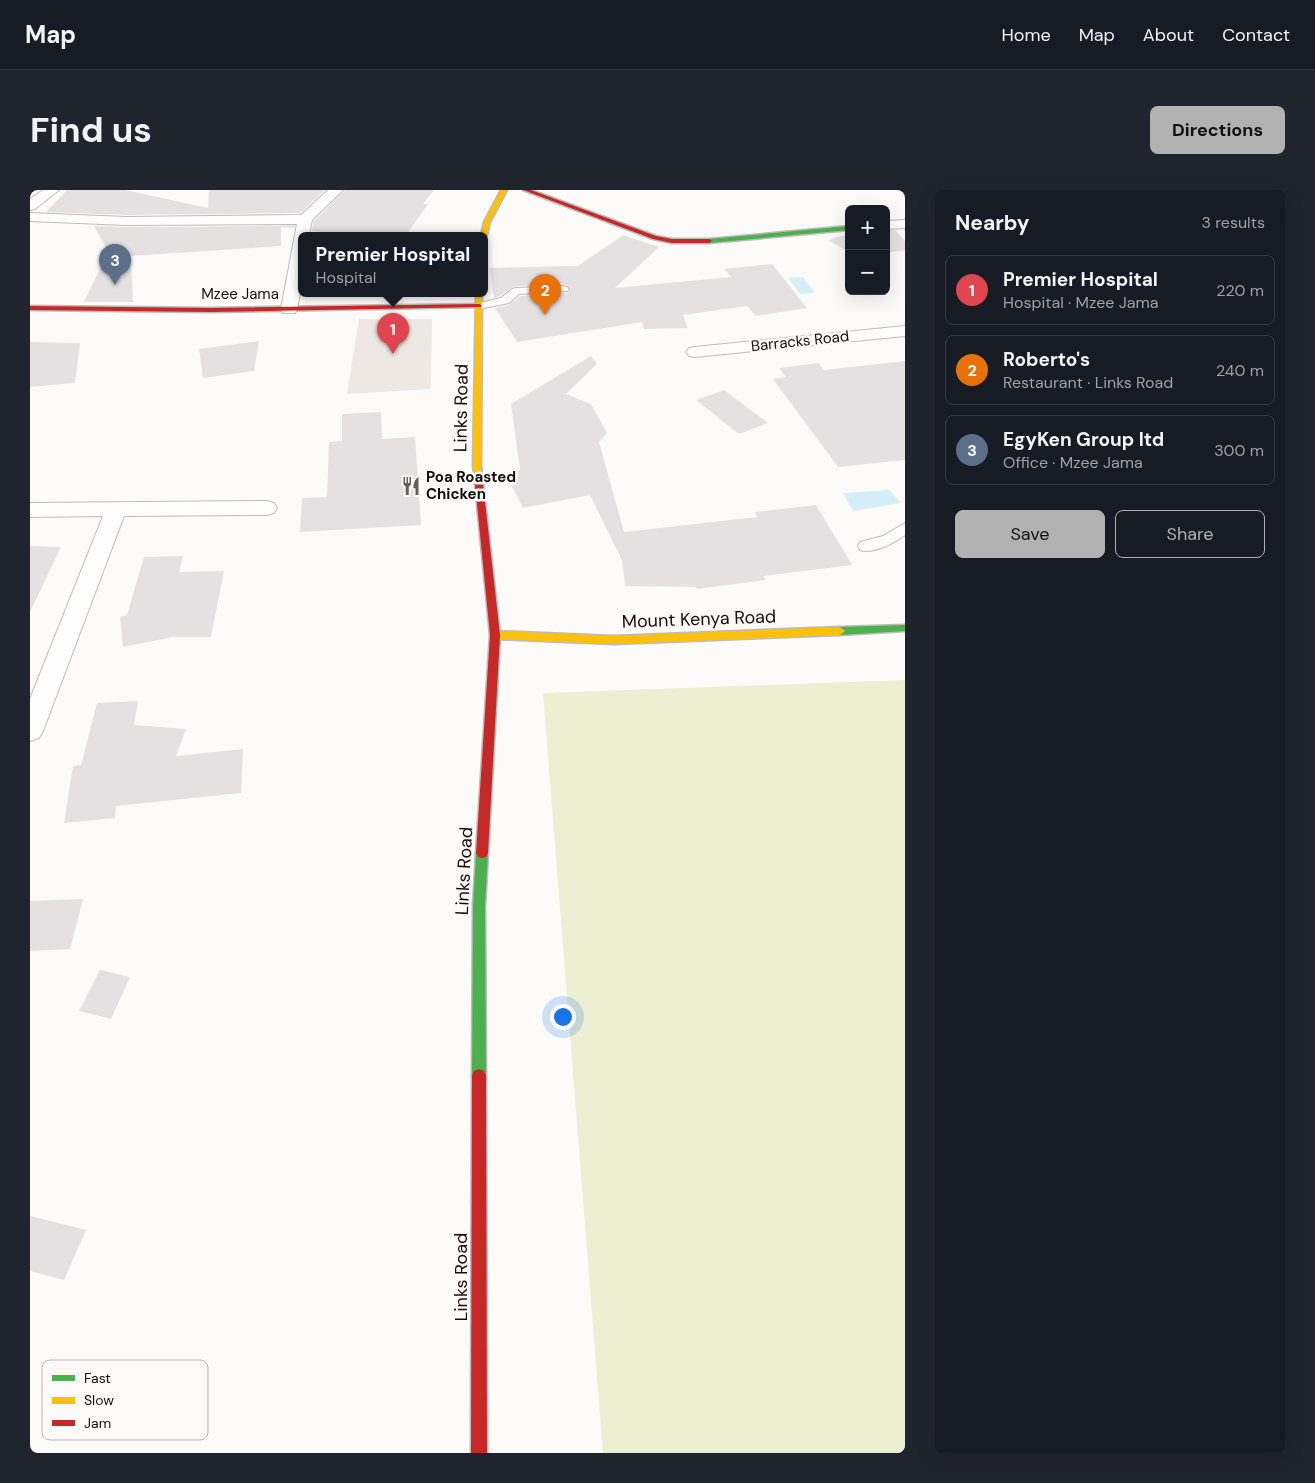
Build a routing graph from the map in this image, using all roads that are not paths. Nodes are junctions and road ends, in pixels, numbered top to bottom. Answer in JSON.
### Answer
{"nodes":[{"id":1,"x":52,"y":190,"type":"edge"},
{"id":2,"x":336,"y":190,"type":"edge"},
{"id":3,"x":504,"y":190,"type":"edge"},
{"id":4,"x":526,"y":190,"type":"edge"},
{"id":5,"x":30,"y":206,"type":"edge"},
{"id":6,"x":30,"y":217,"type":"edge"},
{"id":7,"x":305,"y":219,"type":"junction"},
{"id":8,"x":905,"y":224,"type":"edge"},
{"id":9,"x":890,"y":225,"type":"edge"},
{"id":10,"x":845,"y":228,"type":"edge"},
{"id":11,"x":303,"y":232,"type":"edge"},
{"id":12,"x":485,"y":232,"type":"edge"},
{"id":13,"x":298,"y":259,"type":"edge"},
{"id":14,"x":563,"y":289,"type":"dead end"},
{"id":15,"x":479,"y":297,"type":"edge"},
{"id":16,"x":479,"y":306,"type":"junction"},
{"id":17,"x":30,"y":308,"type":"edge"},
{"id":18,"x":289,"y":310,"type":"junction"},
{"id":19,"x":905,"y":331,"type":"edge"},
{"id":20,"x":695,"y":352,"type":"dead end"},
{"id":21,"x":267,"y":508,"type":"dead end"},
{"id":22,"x":30,"y":510,"type":"edge"},
{"id":23,"x":116,"y":510,"type":"junction"},
{"id":24,"x":905,"y":528,"type":"edge"},
{"id":25,"x":865,"y":546,"type":"dead end"},
{"id":26,"x":905,"y":628,"type":"edge"},
{"id":27,"x":495,"y":635,"type":"junction"},
{"id":28,"x":30,"y":731,"type":"edge"},
{"id":29,"x":479,"y":1453,"type":"edge"}],
"edges":[{"from":1,"to":5,"type":"street"},
{"from":2,"to":7,"type":"street"},
{"from":3,"to":12,"type":"main road"},
{"from":4,"to":10,"type":"main road"},
{"from":6,"to":7,"type":"street"},
{"from":7,"to":11,"type":"street"},
{"from":8,"to":9,"type":"street"},
{"from":13,"to":18,"type":"street"},
{"from":14,"to":16,"type":"lane"},
{"from":15,"to":16,"type":"main road","name":"Links Road"},
{"from":16,"to":18,"type":"main road","name":"Mzee Jama"},
{"from":16,"to":27,"type":"main road","name":"Links Road"},
{"from":17,"to":18,"type":"main road","name":"Mzee Jama"},
{"from":19,"to":20,"type":"street","name":"Barracks Road"},
{"from":21,"to":23,"type":"street"},
{"from":22,"to":23,"type":"street"},
{"from":23,"to":28,"type":"street"},
{"from":24,"to":25,"type":"lane"},
{"from":26,"to":27,"type":"main road","name":"Mount Kenya Road"},
{"from":27,"to":29,"type":"main road","name":"Links Road"}]}
